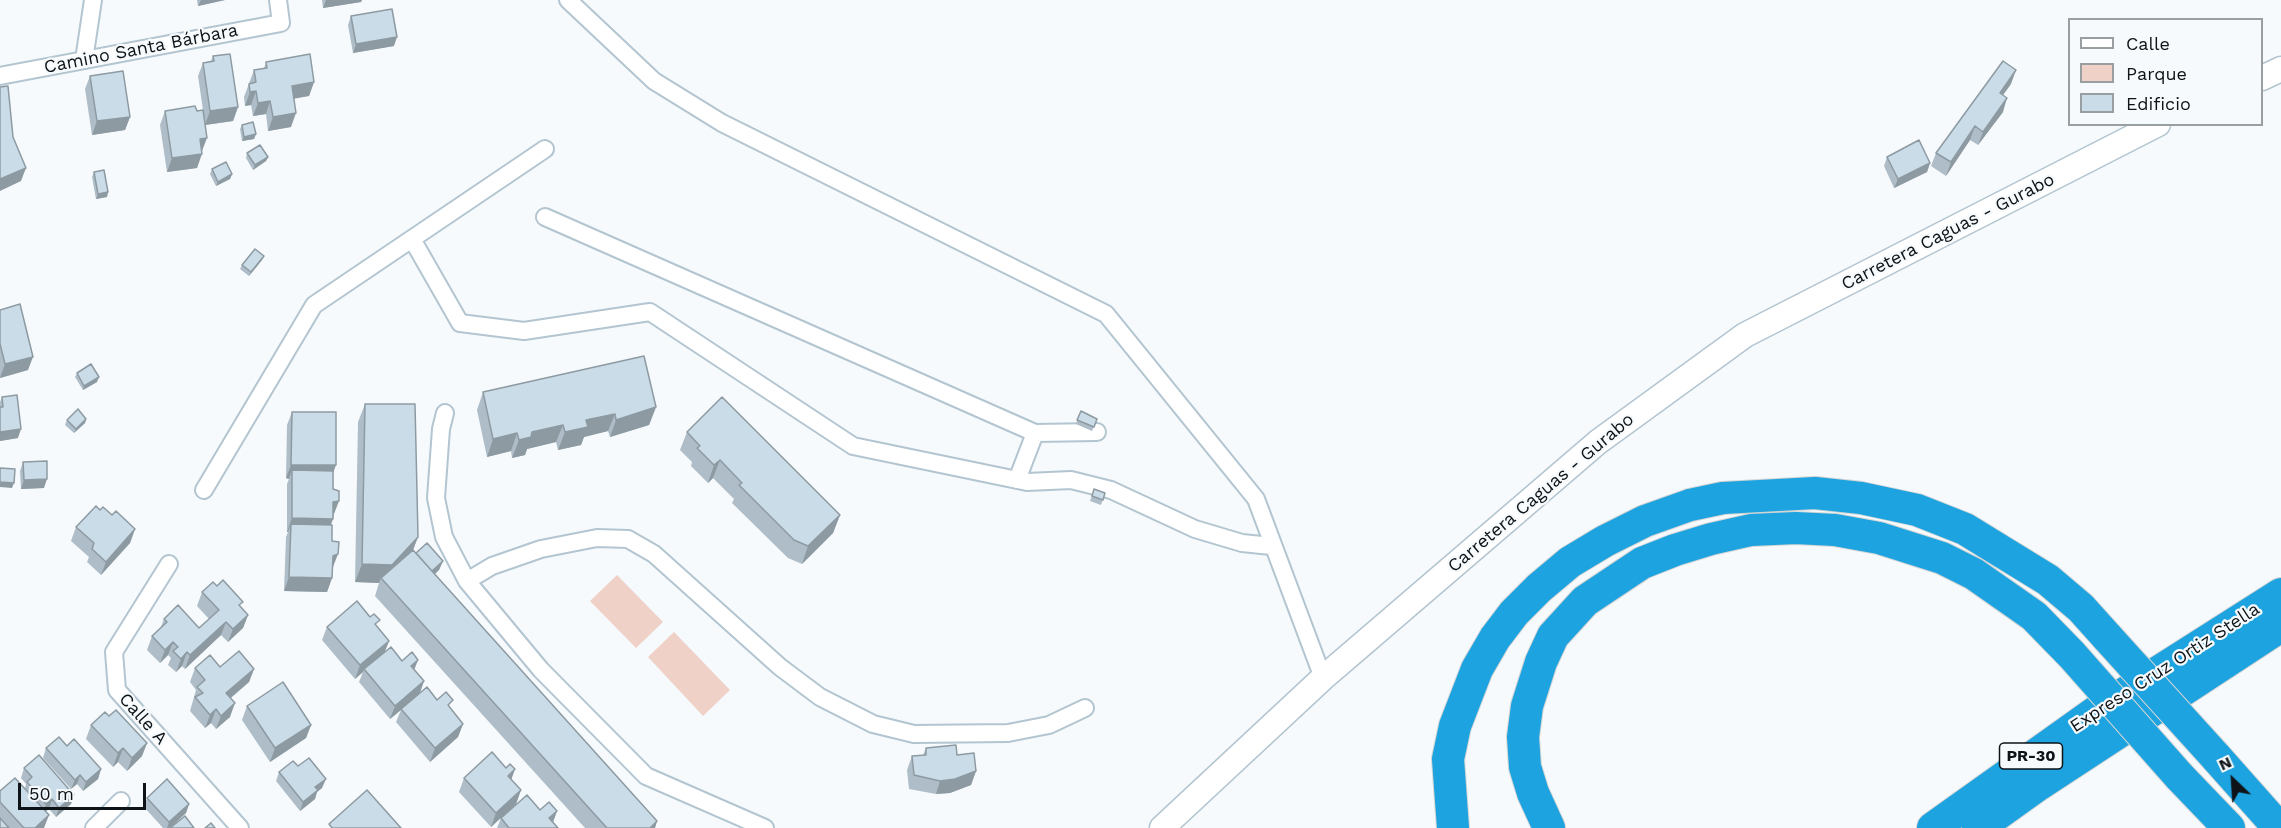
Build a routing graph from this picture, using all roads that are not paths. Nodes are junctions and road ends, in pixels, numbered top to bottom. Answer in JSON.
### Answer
{"nodes":[{"id":1,"x":93,"y":0,"type":"edge"},
{"id":2,"x":278,"y":0,"type":"edge"},
{"id":3,"x":568,"y":0,"type":"edge"},
{"id":4,"x":84,"y":60,"type":"junction"},
{"id":5,"x":2281,"y":69,"type":"edge"},
{"id":6,"x":0,"y":76,"type":"edge"},
{"id":7,"x":2263,"y":78,"type":"edge"},
{"id":8,"x":2154,"y":126,"type":"edge"},
{"id":9,"x":545,"y":149,"type":"dead end"},
{"id":10,"x":545,"y":217,"type":"dead end"},
{"id":11,"x":412,"y":240,"type":"junction"},
{"id":12,"x":445,"y":413,"type":"dead end"},
{"id":13,"x":1097,"y":432,"type":"dead end"},
{"id":14,"x":1035,"y":433,"type":"junction"},
{"id":15,"x":1017,"y":480,"type":"junction"},
{"id":16,"x":204,"y":490,"type":"dead end"},
{"id":17,"x":1271,"y":546,"type":"junction"},
{"id":18,"x":170,"y":564,"type":"dead end"},
{"id":19,"x":466,"y":581,"type":"junction"},
{"id":20,"x":2281,"y":594,"type":"edge"},
{"id":21,"x":2281,"y":626,"type":"edge"},
{"id":22,"x":1323,"y":678,"type":"junction"},
{"id":23,"x":1085,"y":708,"type":"dead end"},
{"id":24,"x":122,"y":801,"type":"dead end"},
{"id":25,"x":102,"y":826,"type":"edge"},
{"id":26,"x":240,"y":828,"type":"edge"},
{"id":27,"x":765,"y":828,"type":"edge"},
{"id":28,"x":1162,"y":828,"type":"edge"},
{"id":29,"x":1454,"y":828,"type":"edge"},
{"id":30,"x":1549,"y":828,"type":"edge"},
{"id":31,"x":1933,"y":828,"type":"edge"},
{"id":32,"x":1978,"y":828,"type":"edge"},
{"id":33,"x":2229,"y":828,"type":"edge"},
{"id":34,"x":2279,"y":828,"type":"edge"}],
"edges":[{"from":1,"to":4,"type":"street"},
{"from":2,"to":4,"type":"street","name":"Camino Santa Bárbara"},
{"from":3,"to":17,"type":"street"},
{"from":4,"to":6,"type":"street","name":"Camino Santa Bárbara"},
{"from":5,"to":7,"type":"main road"},
{"from":8,"to":22,"type":"main road","name":"Carretera Caguas - Gurabo"},
{"from":9,"to":11,"type":"street"},
{"from":10,"to":14,"type":"street"},
{"from":11,"to":15,"type":"street"},
{"from":11,"to":16,"type":"street"},
{"from":12,"to":19,"type":"street"},
{"from":13,"to":14,"type":"street"},
{"from":14,"to":15,"type":"street"},
{"from":15,"to":17,"type":"street"},
{"from":17,"to":22,"type":"street"},
{"from":18,"to":26,"type":"street","name":"Calle A"},
{"from":19,"to":23,"type":"street"},
{"from":19,"to":27,"type":"street"},
{"from":20,"to":31,"type":"highway","name":"Expreso Cruz Ortiz Stella","number":"PR-30"},
{"from":21,"to":32,"type":"highway","name":"Expreso Cruz Ortiz Stella","number":"PR-30"},
{"from":22,"to":28,"type":"main road","name":"Carretera Caguas - Gurabo"},
{"from":24,"to":25,"type":"street"},
{"from":29,"to":34,"type":"highway","bridge":true},
{"from":30,"to":33,"type":"highway","bridge":true}]}
